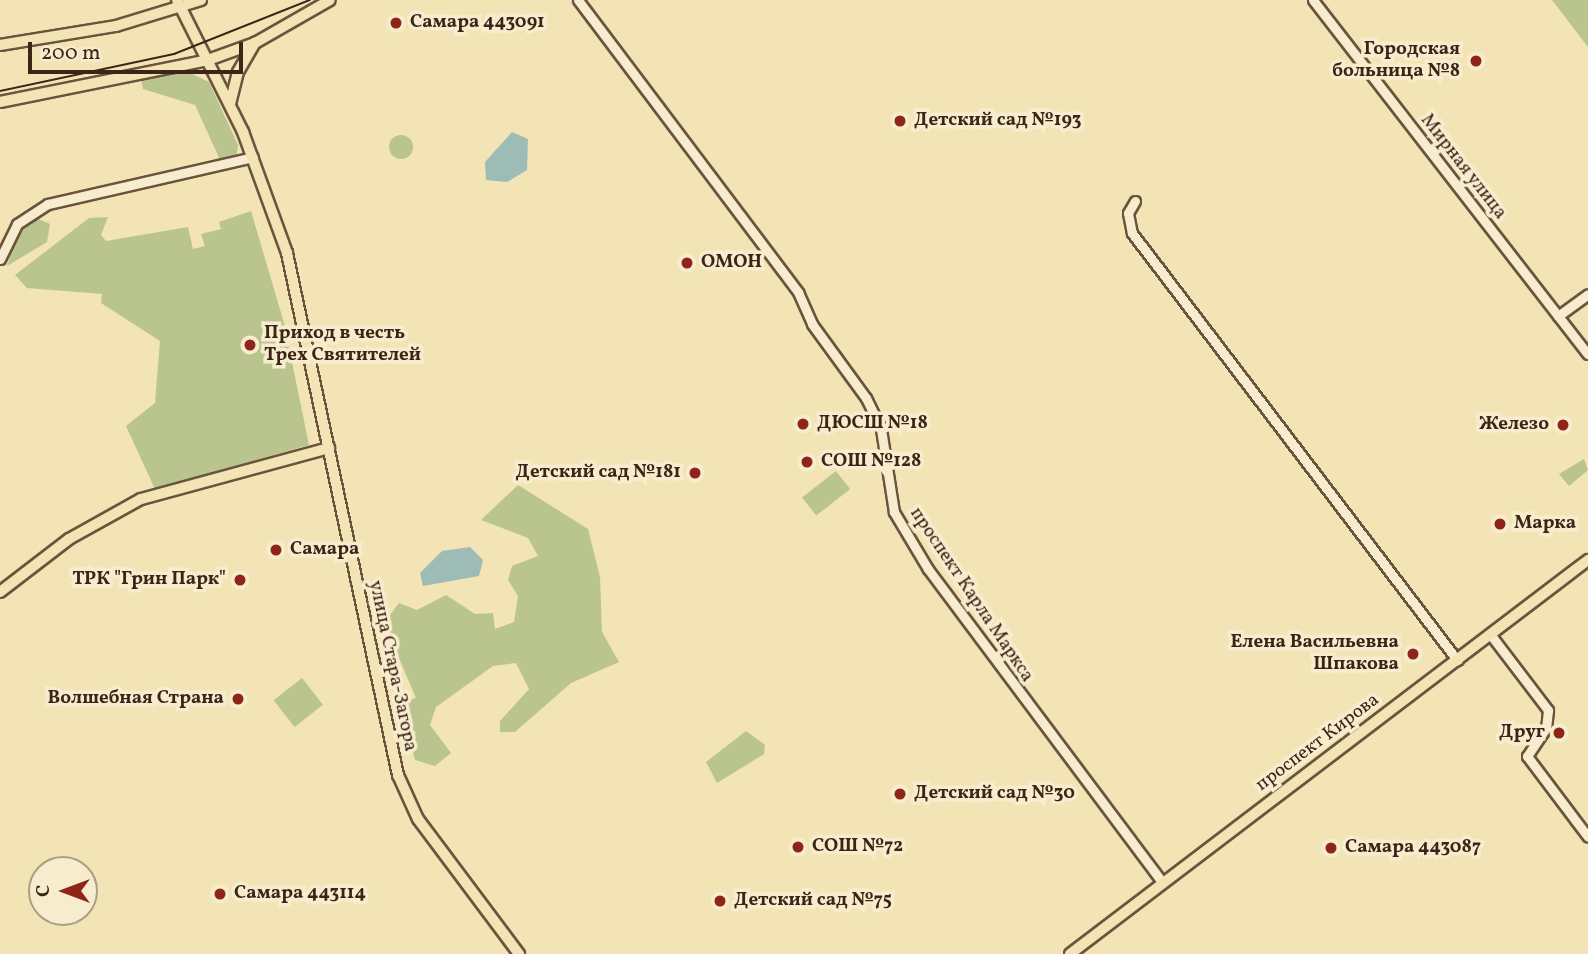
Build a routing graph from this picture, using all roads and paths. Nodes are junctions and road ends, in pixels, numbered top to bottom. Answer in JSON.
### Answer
{"nodes":[{"id":1,"x":201,"y":0,"type":"edge"},
{"id":2,"x":330,"y":0,"type":"edge"},
{"id":3,"x":578,"y":0,"type":"edge"},
{"id":4,"x":1313,"y":0,"type":"edge"},
{"id":5,"x":178,"y":4,"type":"edge"},
{"id":6,"x":255,"y":43,"type":"junction"},
{"id":7,"x":0,"y":45,"type":"edge"},
{"id":8,"x":208,"y":60,"type":"junction"},
{"id":9,"x":0,"y":102,"type":"edge"},
{"id":10,"x":230,"y":104,"type":"junction"},
{"id":11,"x":253,"y":157,"type":"junction"},
{"id":12,"x":1136,"y":201,"type":"dead end"},
{"id":13,"x":0,"y":259,"type":"edge"},
{"id":14,"x":1588,"y":294,"type":"edge"},
{"id":15,"x":1558,"y":316,"type":"junction"},
{"id":16,"x":1588,"y":354,"type":"edge"},
{"id":17,"x":329,"y":448,"type":"junction"},
{"id":18,"x":1588,"y":560,"type":"edge"},
{"id":19,"x":0,"y":592,"type":"edge"},
{"id":20,"x":1490,"y":634,"type":"junction"},
{"id":21,"x":1457,"y":660,"type":"junction"},
{"id":22,"x":1588,"y":837,"type":"edge"},
{"id":23,"x":1163,"y":882,"type":"junction"},
{"id":24,"x":519,"y":954,"type":"edge"},
{"id":25,"x":1070,"y":954,"type":"edge"}],
"edges":[{"from":1,"to":5,"type":"main road"},
{"from":2,"to":6,"type":"main road"},
{"from":3,"to":23,"type":"street","name":"проспект Карла Маркса"},
{"from":4,"to":15,"type":"street","name":"Мирная улица"},
{"from":5,"to":7,"type":"main road"},
{"from":5,"to":8,"type":"main road","name":"улица Стара-Загора"},
{"from":6,"to":8,"type":"main road"},
{"from":6,"to":10,"type":"main road"},
{"from":8,"to":9,"type":"main road"},
{"from":8,"to":10,"type":"main road","name":"улица Стара-Загора"},
{"from":10,"to":11,"type":"main road","name":"улица Стара-Загора"},
{"from":11,"to":13,"type":"street"},
{"from":11,"to":17,"type":"main road","name":"улица Стара-Загора"},
{"from":12,"to":21,"type":"street"},
{"from":14,"to":15,"type":"street"},
{"from":15,"to":16,"type":"street","name":"Мирная улица"},
{"from":17,"to":19,"type":"main road"},
{"from":17,"to":24,"type":"main road","name":"улица Стара-Загора"},
{"from":18,"to":20,"type":"main road","name":"проспект Кирова"},
{"from":20,"to":21,"type":"main road","name":"проспект Кирова"},
{"from":20,"to":22,"type":"street"},
{"from":21,"to":23,"type":"main road","name":"проспект Кирова"},
{"from":23,"to":25,"type":"main road","name":"проспект Кирова"}]}
